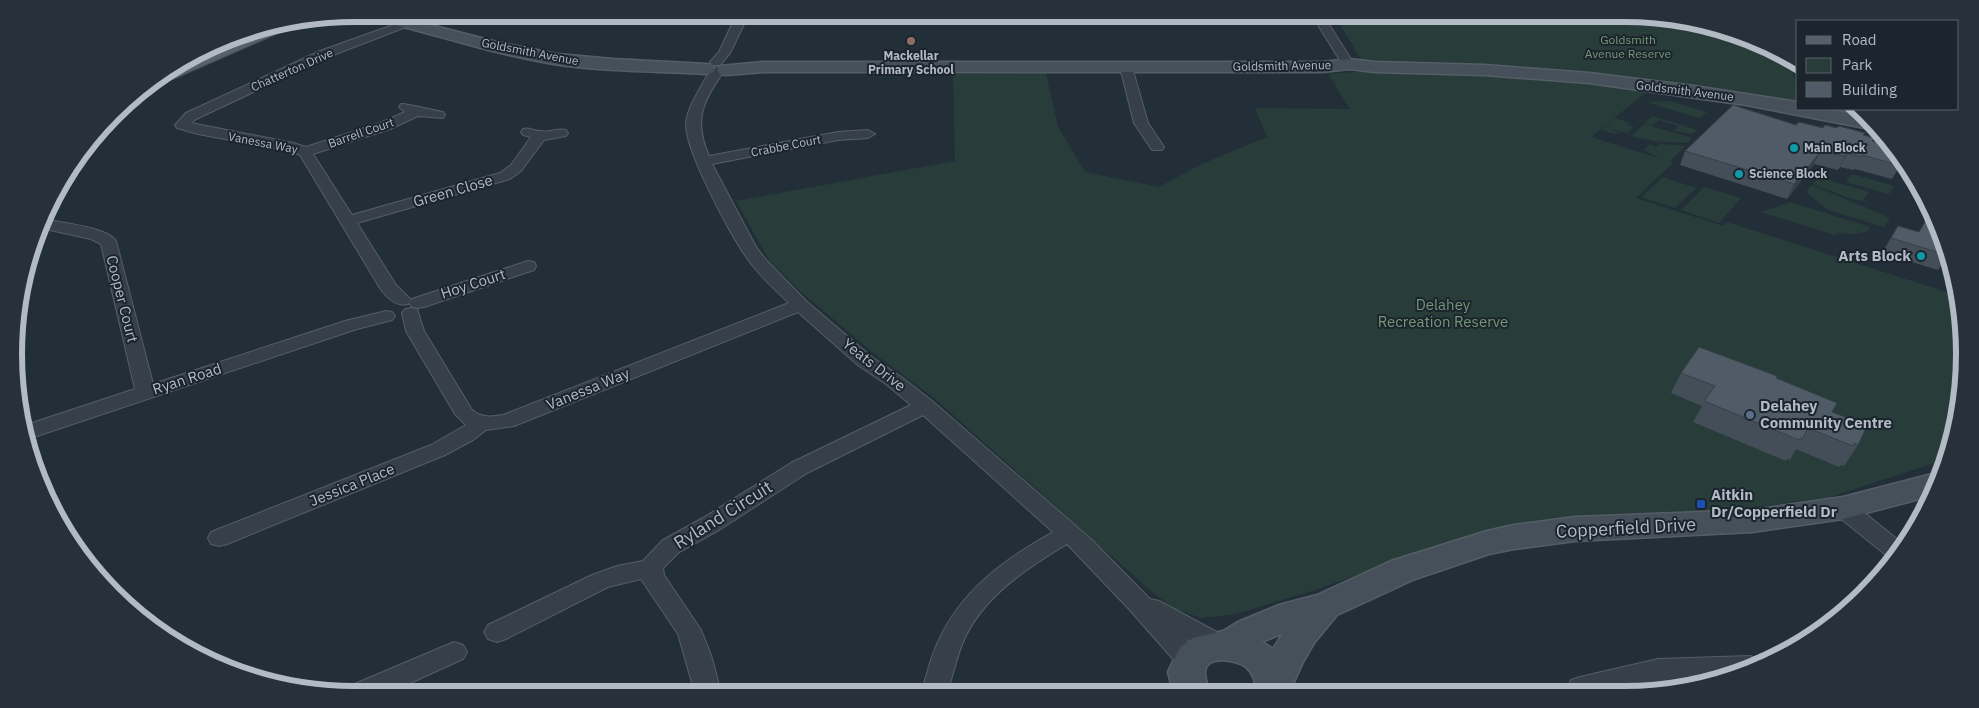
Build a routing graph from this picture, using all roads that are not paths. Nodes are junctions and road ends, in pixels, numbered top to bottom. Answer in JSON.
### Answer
{"nodes":[{"id":1,"x":398,"y":22,"type":"edge"},
{"id":2,"x":404,"y":22,"type":"edge"},
{"id":3,"x":739,"y":22,"type":"edge"},
{"id":4,"x":1321,"y":22,"type":"edge"},
{"id":5,"x":251,"y":39,"type":"edge"},
{"id":6,"x":199,"y":61,"type":"edge"},
{"id":7,"x":1348,"y":64,"type":"junction"},
{"id":8,"x":717,"y":67,"type":"junction"},
{"id":9,"x":1126,"y":67,"type":"junction"},
{"id":10,"x":1796,"y":108,"type":"edge"},
{"id":11,"x":1807,"y":110,"type":"edge"},
{"id":12,"x":438,"y":115,"type":"dead end"},
{"id":13,"x":1860,"y":121,"type":"edge"},
{"id":14,"x":182,"y":125,"type":"joint"},
{"id":15,"x":562,"y":133,"type":"dead end"},
{"id":16,"x":868,"y":134,"type":"dead end"},
{"id":17,"x":1156,"y":147,"type":"dead end"},
{"id":18,"x":305,"y":152,"type":"junction"},
{"id":19,"x":705,"y":161,"type":"junction"},
{"id":20,"x":348,"y":221,"type":"junction"},
{"id":21,"x":49,"y":225,"type":"edge"},
{"id":22,"x":532,"y":266,"type":"dead end"},
{"id":23,"x":800,"y":305,"type":"junction"},
{"id":24,"x":399,"y":309,"type":"junction"},
{"id":25,"x":146,"y":393,"type":"junction"},
{"id":26,"x":925,"y":406,"type":"junction"},
{"id":27,"x":481,"y":423,"type":"junction"},
{"id":28,"x":32,"y":430,"type":"edge"},
{"id":29,"x":1929,"y":486,"type":"edge"},
{"id":30,"x":1843,"y":508,"type":"junction"},
{"id":31,"x":1069,"y":533,"type":"junction"},
{"id":32,"x":219,"y":538,"type":"dead end"},
{"id":33,"x":1893,"y":549,"type":"edge"},
{"id":34,"x":651,"y":568,"type":"junction"},
{"id":35,"x":1138,"y":602,"type":"junction"},
{"id":36,"x":1325,"y":606,"type":"junction"},
{"id":37,"x":497,"y":632,"type":"dead end"},
{"id":38,"x":454,"y":652,"type":"dead end"},
{"id":39,"x":1200,"y":670,"type":"edge"},
{"id":40,"x":1722,"y":671,"type":"edge"},
{"id":41,"x":377,"y":686,"type":"edge"},
{"id":42,"x":706,"y":686,"type":"edge"},
{"id":43,"x":936,"y":686,"type":"edge"},
{"id":44,"x":1274,"y":686,"type":"edge"},
{"id":45,"x":1276,"y":686,"type":"edge"},
{"id":46,"x":1589,"y":686,"type":"edge"}],
"edges":[{"from":1,"to":14,"type":"street","name":"Chatterton Drive"},
{"from":2,"to":8,"type":"street","name":"Goldsmith Avenue"},
{"from":3,"to":8,"type":"street","name":"Yeats Drive"},
{"from":4,"to":7,"type":"street"},
{"from":5,"to":6,"type":"main road"},
{"from":7,"to":9,"type":"street","name":"Goldsmith Avenue"},
{"from":7,"to":10,"type":"street","name":"Goldsmith Avenue"},
{"from":8,"to":9,"type":"street","name":"Goldsmith Avenue"},
{"from":8,"to":19,"type":"street","name":"Yeats Drive"},
{"from":9,"to":17,"type":"street"},
{"from":11,"to":13,"type":"street"},
{"from":12,"to":18,"type":"street","name":"Barrell Court"},
{"from":14,"to":18,"type":"street","name":"Vanessa Way"},
{"from":15,"to":20,"type":"street","name":"Green Close"},
{"from":16,"to":19,"type":"street","name":"Crabbe Court"},
{"from":18,"to":20,"type":"street","name":"Vanessa Way"},
{"from":19,"to":23,"type":"street","name":"Yeats Drive"},
{"from":20,"to":24,"type":"street","name":"Vanessa Way"},
{"from":21,"to":25,"type":"street","name":"Cooper Court"},
{"from":22,"to":24,"type":"street","name":"Hoy Court"},
{"from":23,"to":26,"type":"street","name":"Yeats Drive"},
{"from":23,"to":27,"type":"street","name":"Vanessa Way"},
{"from":24,"to":25,"type":"street","name":"Ryan Road"},
{"from":24,"to":27,"type":"street","name":"Vanessa Way"},
{"from":25,"to":28,"type":"street","name":"Ryan Road"},
{"from":26,"to":31,"type":"street","name":"Yeats Drive"},
{"from":26,"to":34,"type":"street","name":"Ryland Circuit"},
{"from":27,"to":32,"type":"street","name":"Jessica Place"},
{"from":29,"to":30,"type":"street","name":"Copperfield Drive"},
{"from":30,"to":33,"type":"street"},
{"from":30,"to":36,"type":"street","name":"Copperfield Drive"},
{"from":31,"to":35,"type":"street","name":"Yeats Drive"},
{"from":31,"to":43,"type":"street"},
{"from":34,"to":37,"type":"street"},
{"from":34,"to":42,"type":"street"},
{"from":35,"to":39,"type":"street","name":"Yeats Drive"},
{"from":35,"to":39,"type":"street","name":"Yeats Drive"},
{"from":36,"to":39,"type":"street","name":"Copperfield Drive"},
{"from":36,"to":45,"type":"street","name":"Copperfield Drive"},
{"from":38,"to":41,"type":"street"},
{"from":39,"to":44,"type":"street"},
{"from":40,"to":46,"type":"street"}]}
